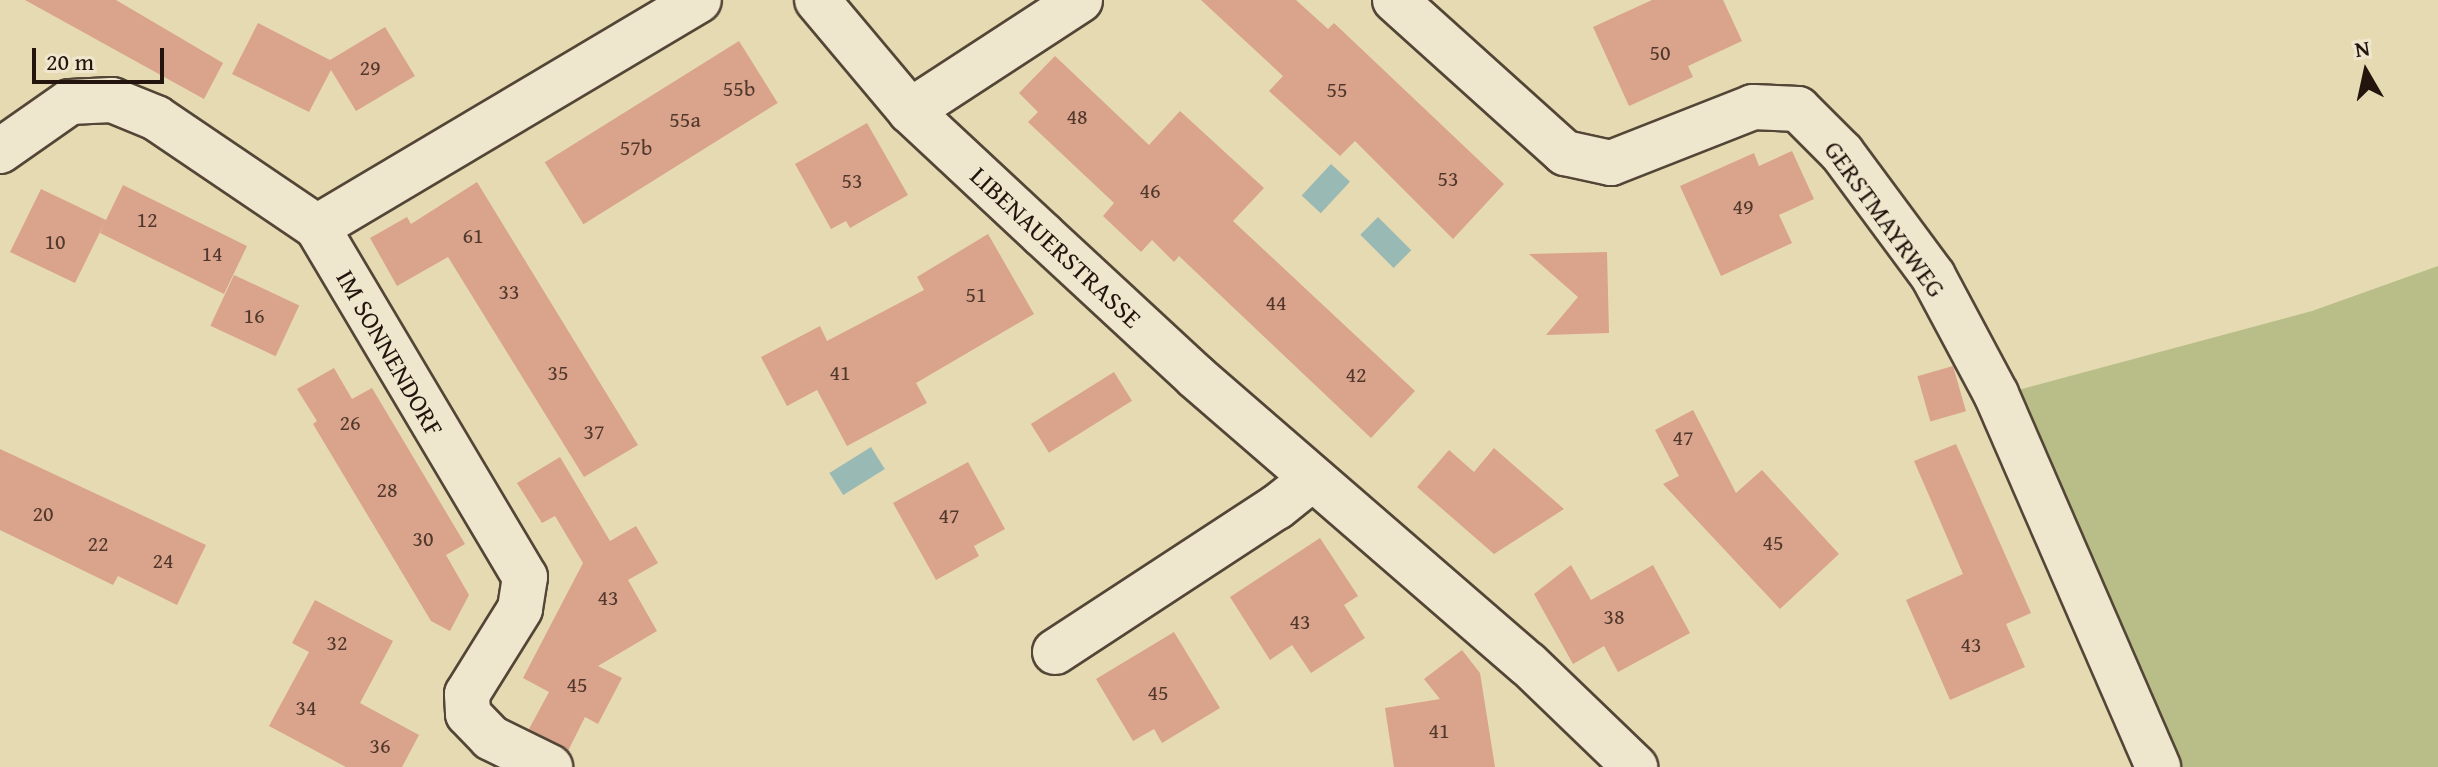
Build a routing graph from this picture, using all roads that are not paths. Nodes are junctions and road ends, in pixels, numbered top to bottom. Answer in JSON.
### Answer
{"nodes":[{"id":1,"x":699,"y":0,"type":"edge"},
{"id":2,"x":817,"y":0,"type":"edge"},
{"id":3,"x":1080,"y":0,"type":"edge"},
{"id":4,"x":1395,"y":0,"type":"edge"},
{"id":5,"x":910,"y":111,"type":"junction"},
{"id":6,"x":0,"y":151,"type":"edge"},
{"id":7,"x":317,"y":227,"type":"junction"},
{"id":8,"x":1312,"y":479,"type":"junction"},
{"id":9,"x":1055,"y":652,"type":"dead end"},
{"id":10,"x":550,"y":767,"type":"edge"},
{"id":11,"x":1635,"y":767,"type":"edge"},
{"id":12,"x":2158,"y":767,"type":"edge"}],
"edges":[{"from":1,"to":7,"type":"street"},
{"from":2,"to":5,"type":"street","name":"LIBENAUERSTRASSE"},
{"from":3,"to":5,"type":"street"},
{"from":4,"to":12,"type":"street","name":"GERSTMAYRWEG"},
{"from":5,"to":8,"type":"street","name":"LIBENAUERSTRASSE"},
{"from":6,"to":7,"type":"street","name":"IM SONNENDORF"},
{"from":7,"to":10,"type":"street","name":"IM SONNENDORF"},
{"from":8,"to":9,"type":"street"},
{"from":8,"to":11,"type":"street","name":"LIBENAUERSTRASSE"}]}
